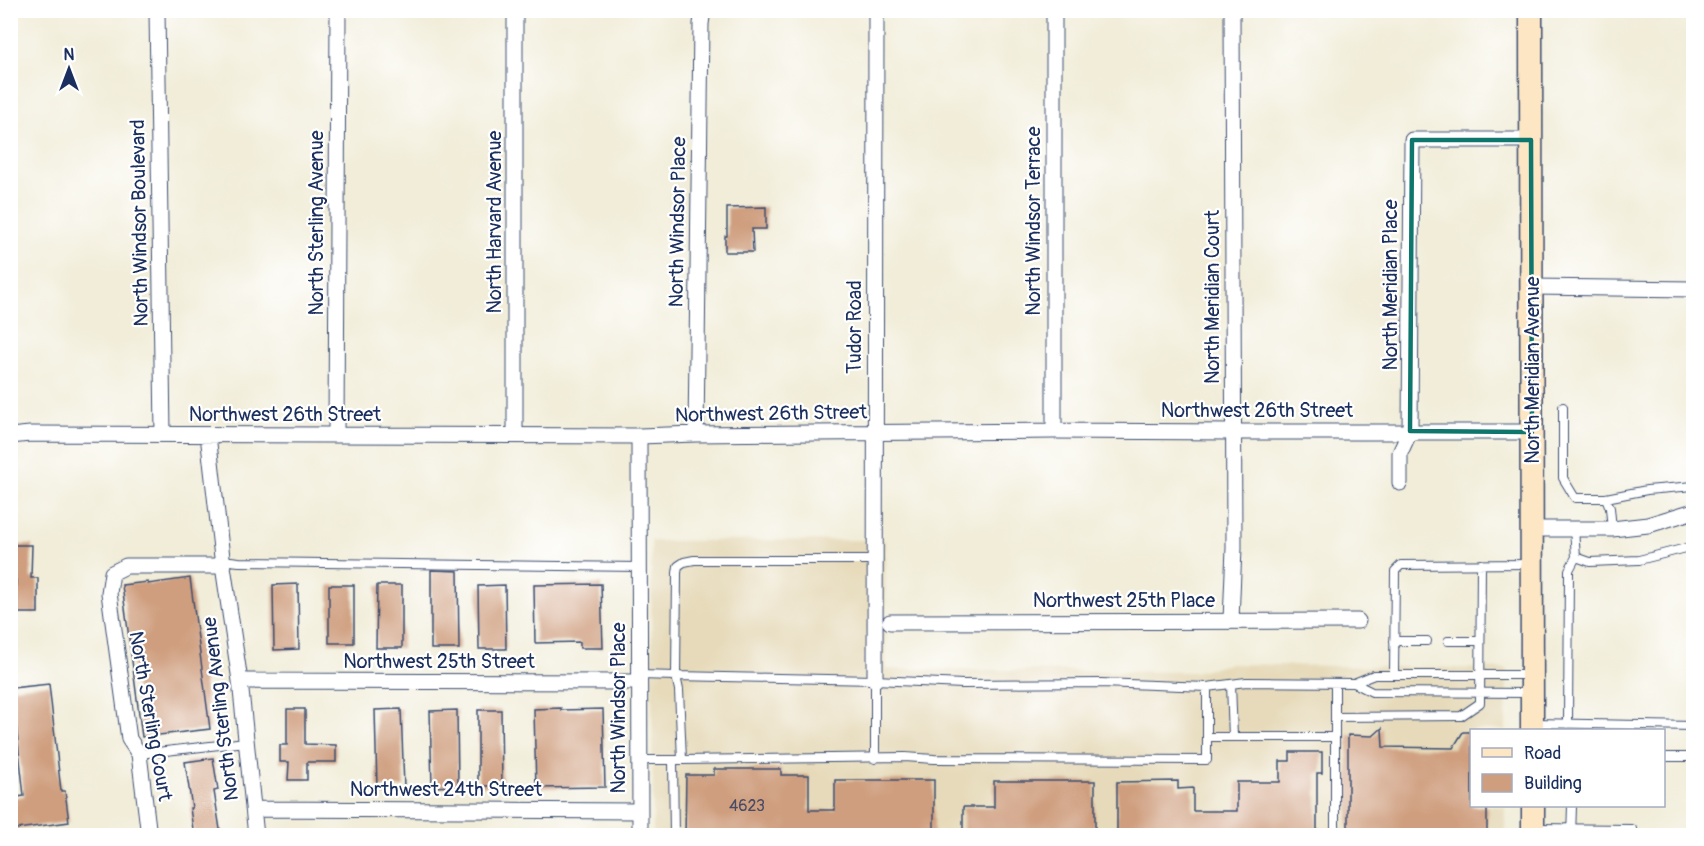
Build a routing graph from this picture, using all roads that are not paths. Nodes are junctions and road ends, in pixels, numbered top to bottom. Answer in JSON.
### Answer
{"nodes":[{"id":1,"x":157,"y":10,"type":"edge"},
{"id":2,"x":338,"y":10,"type":"edge"},
{"id":3,"x":515,"y":10,"type":"edge"},
{"id":4,"x":703,"y":10,"type":"edge"},
{"id":5,"x":876,"y":10,"type":"edge"},
{"id":6,"x":1054,"y":10,"type":"edge"},
{"id":7,"x":1232,"y":10,"type":"edge"},
{"id":8,"x":1531,"y":10,"type":"edge"},
{"id":9,"x":1531,"y":140,"type":"junction"},
{"id":10,"x":1531,"y":287,"type":"junction"},
{"id":11,"x":1694,"y":290,"type":"edge"},
{"id":12,"x":1563,"y":407,"type":"dead end"},
{"id":13,"x":1054,"y":431,"type":"junction"},
{"id":14,"x":1410,"y":431,"type":"junction"},
{"id":15,"x":1233,"y":432,"type":"junction"},
{"id":16,"x":1532,"y":432,"type":"junction"},
{"id":17,"x":874,"y":433,"type":"junction"},
{"id":18,"x":164,"y":434,"type":"junction"},
{"id":19,"x":515,"y":434,"type":"junction"},
{"id":20,"x":696,"y":434,"type":"junction"},
{"id":21,"x":208,"y":435,"type":"junction"},
{"id":22,"x":336,"y":435,"type":"junction"},
{"id":23,"x":10,"y":436,"type":"edge"},
{"id":24,"x":639,"y":436,"type":"junction"},
{"id":25,"x":1400,"y":483,"type":"dead end"},
{"id":26,"x":1694,"y":486,"type":"edge"},
{"id":27,"x":1606,"y":498,"type":"junction"},
{"id":28,"x":1694,"y":511,"type":"edge"},
{"id":29,"x":1532,"y":529,"type":"junction"},
{"id":30,"x":1612,"y":529,"type":"junction"},
{"id":31,"x":1574,"y":530,"type":"junction"},
{"id":32,"x":1694,"y":546,"type":"edge"},
{"id":33,"x":874,"y":554,"type":"junction"},
{"id":34,"x":1576,"y":557,"type":"junction"},
{"id":35,"x":223,"y":563,"type":"junction"},
{"id":36,"x":1481,"y":564,"type":"junction"},
{"id":37,"x":1532,"y":564,"type":"junction"},
{"id":38,"x":639,"y":567,"type":"junction"},
{"id":39,"x":1231,"y":620,"type":"junction"},
{"id":40,"x":890,"y":621,"type":"dead end"},
{"id":41,"x":1359,"y":621,"type":"dead end"},
{"id":42,"x":1394,"y":641,"type":"junction"},
{"id":43,"x":1427,"y":641,"type":"dead end"},
{"id":44,"x":1448,"y":641,"type":"dead end"},
{"id":45,"x":1480,"y":641,"type":"junction"},
{"id":46,"x":1394,"y":675,"type":"junction"},
{"id":47,"x":1480,"y":675,"type":"junction"},
{"id":48,"x":676,"y":676,"type":"junction"},
{"id":49,"x":639,"y":679,"type":"junction"},
{"id":50,"x":875,"y":680,"type":"junction"},
{"id":51,"x":240,"y":681,"type":"junction"},
{"id":52,"x":1335,"y":683,"type":"junction"},
{"id":53,"x":1354,"y":683,"type":"junction"},
{"id":54,"x":1231,"y":684,"type":"junction"},
{"id":55,"x":1532,"y":684,"type":"junction"},
{"id":56,"x":1207,"y":687,"type":"junction"},
{"id":57,"x":1480,"y":692,"type":"junction"},
{"id":58,"x":1335,"y":717,"type":"junction"},
{"id":59,"x":1568,"y":724,"type":"junction"},
{"id":60,"x":1694,"y":726,"type":"edge"},
{"id":61,"x":1532,"y":727,"type":"edge"},
{"id":62,"x":1207,"y":737,"type":"junction"},
{"id":63,"x":1233,"y":737,"type":"junction"},
{"id":64,"x":1335,"y":737,"type":"junction"},
{"id":65,"x":246,"y":742,"type":"junction"},
{"id":66,"x":139,"y":754,"type":"junction"},
{"id":67,"x":1665,"y":757,"type":"edge"},
{"id":68,"x":1694,"y":757,"type":"edge"},
{"id":69,"x":874,"y":759,"type":"junction"},
{"id":70,"x":639,"y":760,"type":"junction"},
{"id":71,"x":678,"y":760,"type":"junction"},
{"id":72,"x":1533,"y":807,"type":"edge"},
{"id":73,"x":1572,"y":807,"type":"edge"},
{"id":74,"x":253,"y":809,"type":"junction"},
{"id":75,"x":640,"y":811,"type":"junction"},
{"id":76,"x":1533,"y":832,"type":"edge"},
{"id":77,"x":1571,"y":832,"type":"edge"},
{"id":78,"x":149,"y":836,"type":"edge"},
{"id":79,"x":256,"y":836,"type":"edge"},
{"id":80,"x":640,"y":836,"type":"edge"},
{"id":81,"x":674,"y":836,"type":"edge"},
{"id":82,"x":1335,"y":836,"type":"edge"},
{"id":83,"x":1632,"y":836,"type":"edge"}],
"edges":[{"from":1,"to":18,"type":"street","name":"North Windsor Boulevard"},
{"from":2,"to":22,"type":"street","name":"North Sterling Avenue"},
{"from":3,"to":19,"type":"street","name":"North Harvard Avenue"},
{"from":4,"to":20,"type":"street","name":"North Windsor Place"},
{"from":5,"to":17,"type":"street","name":"Tudor Road"},
{"from":6,"to":13,"type":"street","name":"North Windsor Terrace"},
{"from":7,"to":15,"type":"street","name":"North Meridian Court"},
{"from":8,"to":9,"type":"main road","name":"North Meridian Avenue"},
{"from":9,"to":10,"type":"main road","name":"North Meridian Avenue"},
{"from":9,"to":14,"type":"street","name":"North Meridian Place"},
{"from":10,"to":11,"type":"street"},
{"from":10,"to":16,"type":"main road","name":"North Meridian Avenue"},
{"from":12,"to":27,"type":"lane"},
{"from":13,"to":15,"type":"street","name":"Northwest 26th Street"},
{"from":13,"to":17,"type":"street","name":"Northwest 26th Street"},
{"from":14,"to":15,"type":"street","name":"Northwest 26th Street"},
{"from":14,"to":16,"type":"street","name":"Northwest 26th Street"},
{"from":14,"to":25,"type":"street","name":"North Meridian Place"},
{"from":15,"to":39,"type":"street","name":"North Meridian Court"},
{"from":16,"to":29,"type":"main road","name":"North Meridian Avenue"},
{"from":17,"to":20,"type":"street","name":"Northwest 26th Street"},
{"from":17,"to":33,"type":"street","name":"Tudor Road"},
{"from":18,"to":21,"type":"street","name":"Northwest 26th Street"},
{"from":18,"to":23,"type":"street","name":"Northwest 26th Street"},
{"from":19,"to":22,"type":"street","name":"Northwest 26th Street"},
{"from":19,"to":24,"type":"street","name":"Northwest 26th Street"},
{"from":20,"to":24,"type":"street","name":"Northwest 26th Street"},
{"from":21,"to":22,"type":"street","name":"Northwest 26th Street"},
{"from":21,"to":35,"type":"street","name":"North Sterling Avenue"},
{"from":24,"to":38,"type":"street","name":"North Windsor Place"},
{"from":26,"to":27,"type":"lane"},
{"from":27,"to":30,"type":"lane"},
{"from":28,"to":30,"type":"street"},
{"from":29,"to":31,"type":"street"},
{"from":29,"to":37,"type":"main road","name":"North Meridian Avenue"},
{"from":30,"to":31,"type":"street"},
{"from":31,"to":34,"type":"lane"},
{"from":32,"to":34,"type":"lane"},
{"from":33,"to":48,"type":"lane"},
{"from":33,"to":50,"type":"street","name":"Tudor Road"},
{"from":34,"to":59,"type":"lane"},
{"from":35,"to":38,"type":"lane"},
{"from":35,"to":51,"type":"street","name":"North Sterling Avenue"},
{"from":35,"to":66,"type":"street","name":"North Sterling Court"},
{"from":36,"to":37,"type":"lane"},
{"from":36,"to":42,"type":"lane"},
{"from":36,"to":45,"type":"lane"},
{"from":37,"to":55,"type":"main road","name":"North Meridian Avenue"},
{"from":38,"to":49,"type":"street","name":"North Windsor Place"},
{"from":39,"to":40,"type":"street","name":"Northwest 25th Place"},
{"from":39,"to":41,"type":"street","name":"Northwest 25th Place"},
{"from":42,"to":43,"type":"lane"},
{"from":42,"to":46,"type":"lane"},
{"from":44,"to":45,"type":"lane"},
{"from":45,"to":47,"type":"lane"},
{"from":46,"to":47,"type":"lane"},
{"from":46,"to":53,"type":"lane"},
{"from":47,"to":55,"type":"lane"},
{"from":47,"to":57,"type":"lane"},
{"from":48,"to":49,"type":"lane"},
{"from":48,"to":50,"type":"lane"},
{"from":48,"to":71,"type":"lane"},
{"from":49,"to":51,"type":"street","name":"Northwest 25th Street"},
{"from":49,"to":70,"type":"street","name":"North Windsor Place"},
{"from":50,"to":56,"type":"lane"},
{"from":50,"to":69,"type":"lane"},
{"from":51,"to":65,"type":"street","name":"North Sterling Avenue"},
{"from":52,"to":53,"type":"lane"},
{"from":52,"to":54,"type":"lane"},
{"from":52,"to":58,"type":"lane"},
{"from":53,"to":57,"type":"lane"},
{"from":54,"to":56,"type":"lane"},
{"from":54,"to":63,"type":"lane"},
{"from":55,"to":57,"type":"lane"},
{"from":55,"to":61,"type":"main road","name":"North Meridian Avenue"},
{"from":56,"to":62,"type":"lane"},
{"from":57,"to":58,"type":"lane"},
{"from":58,"to":64,"type":"lane"},
{"from":59,"to":60,"type":"lane"},
{"from":59,"to":61,"type":"lane"},
{"from":62,"to":63,"type":"lane"},
{"from":62,"to":69,"type":"lane"},
{"from":63,"to":64,"type":"lane"},
{"from":64,"to":82,"type":"lane"},
{"from":65,"to":66,"type":"lane"},
{"from":65,"to":74,"type":"street","name":"North Sterling Avenue"},
{"from":66,"to":78,"type":"street","name":"North Sterling Court"},
{"from":67,"to":68,"type":"lane"},
{"from":69,"to":71,"type":"lane"},
{"from":70,"to":71,"type":"lane"},
{"from":70,"to":75,"type":"street","name":"North Windsor Place"},
{"from":71,"to":81,"type":"lane"},
{"from":72,"to":76,"type":"main road"},
{"from":73,"to":77,"type":"lane"},
{"from":74,"to":75,"type":"street","name":"Northwest 24th Street"},
{"from":74,"to":79,"type":"street","name":"North Sterling Avenue"},
{"from":75,"to":80,"type":"street","name":"North Windsor Place"},
{"from":76,"to":77,"type":"lane"},
{"from":77,"to":83,"type":"lane"}]}
